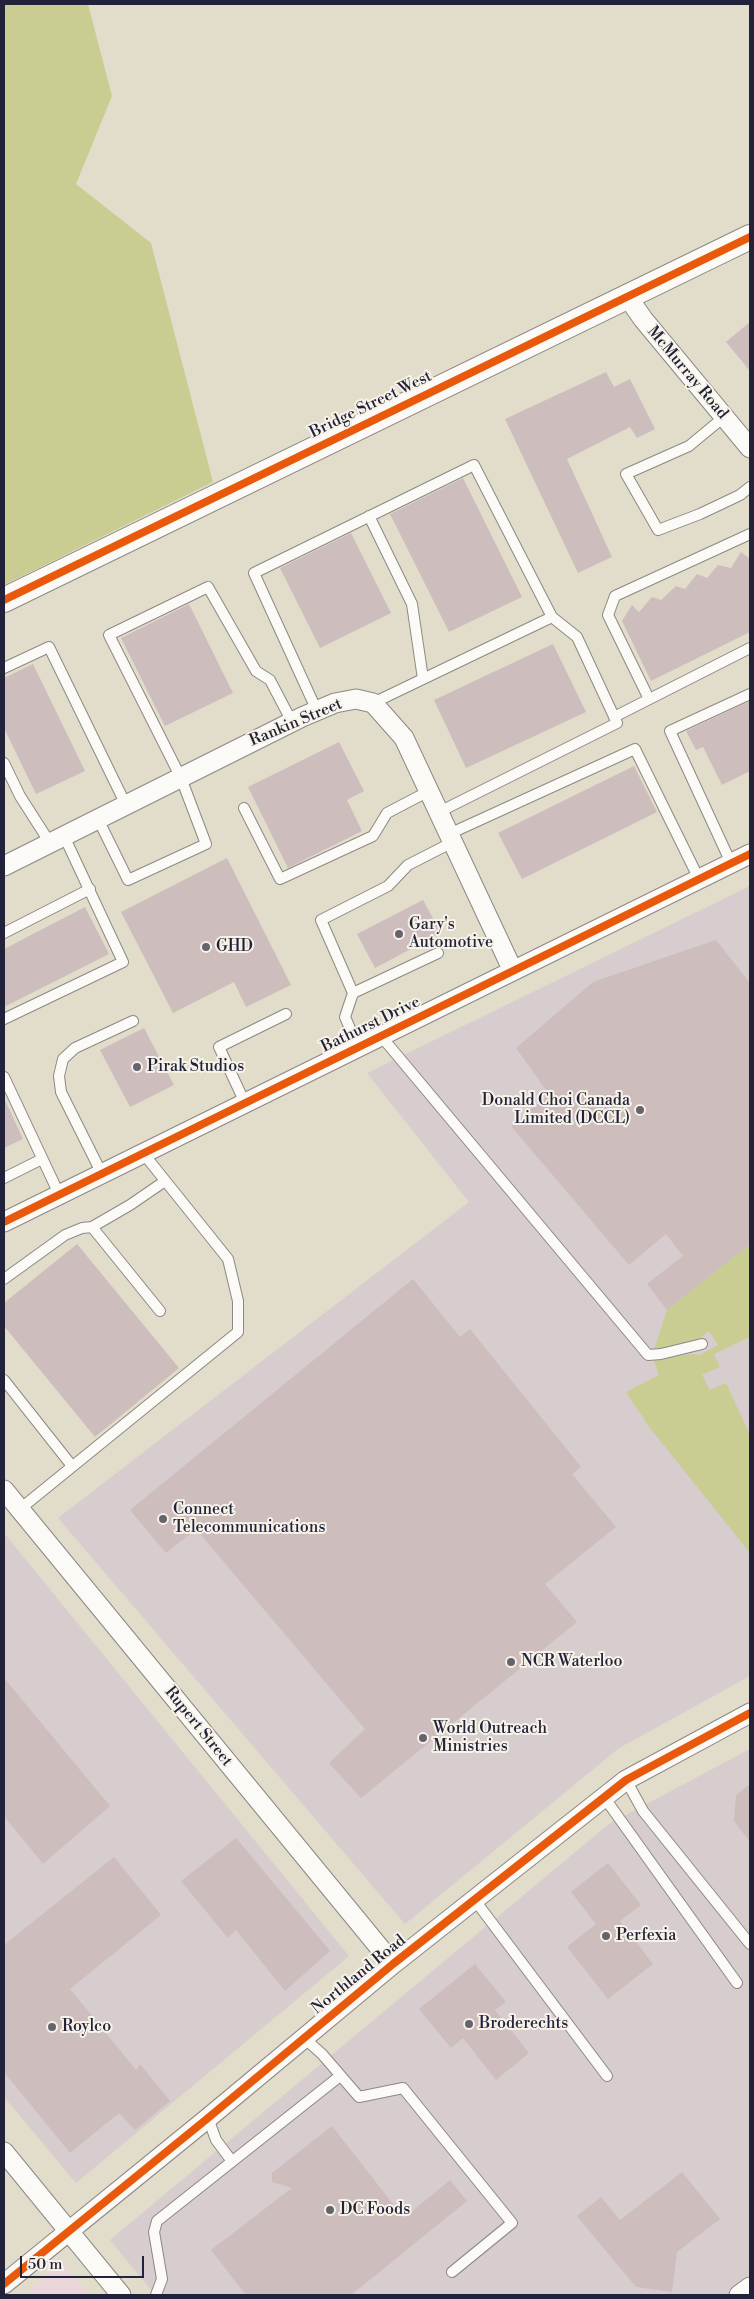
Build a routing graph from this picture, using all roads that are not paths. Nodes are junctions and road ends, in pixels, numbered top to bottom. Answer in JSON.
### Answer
{"nodes":[{"id":1,"x":750,"y":237,"type":"edge"},
{"id":2,"x":627,"y":296,"type":"junction"},
{"id":3,"x":724,"y":417,"type":"junction"},
{"id":4,"x":750,"y":448,"type":"edge"},
{"id":5,"x":750,"y":487,"type":"edge"},
{"id":6,"x":369,"y":516,"type":"junction"},
{"id":7,"x":750,"y":534,"type":"edge"},
{"id":8,"x":4,"y":600,"type":"edge"},
{"id":9,"x":552,"y":617,"type":"junction"},
{"id":10,"x":750,"y":648,"type":"edge"},
{"id":11,"x":4,"y":668,"type":"edge"},
{"id":12,"x":423,"y":679,"type":"junction"},
{"id":13,"x":750,"y":694,"type":"edge"},
{"id":14,"x":649,"y":699,"type":"junction"},
{"id":15,"x":373,"y":703,"type":"junction"},
{"id":16,"x":317,"y":711,"type":"junction"},
{"id":17,"x":614,"y":717,"type":"junction"},
{"id":18,"x":292,"y":722,"type":"junction"},
{"id":19,"x":4,"y":762,"type":"edge"},
{"id":20,"x":181,"y":778,"type":"junction"},
{"id":21,"x":429,"y":791,"type":"junction"},
{"id":22,"x":126,"y":805,"type":"junction"},
{"id":23,"x":244,"y":808,"type":"dead end"},
{"id":24,"x":439,"y":812,"type":"junction"},
{"id":25,"x":98,"y":819,"type":"junction"},
{"id":26,"x":451,"y":838,"type":"junction"},
{"id":27,"x":57,"y":839,"type":"junction"},
{"id":28,"x":750,"y":854,"type":"edge"},
{"id":29,"x":731,"y":863,"type":"junction"},
{"id":30,"x":4,"y":866,"type":"edge"},
{"id":31,"x":699,"y":879,"type":"junction"},
{"id":32,"x":90,"y":889,"type":"junction"},
{"id":33,"x":4,"y":932,"type":"edge"},
{"id":34,"x":438,"y":953,"type":"dead end"},
{"id":35,"x":513,"y":971,"type":"junction"},
{"id":36,"x":352,"y":993,"type":"junction"},
{"id":37,"x":286,"y":1014,"type":"dead end"},
{"id":38,"x":4,"y":1019,"type":"edge"},
{"id":39,"x":133,"y":1020,"type":"dead end"},
{"id":40,"x":381,"y":1036,"type":"junction"},
{"id":41,"x":358,"y":1047,"type":"junction"},
{"id":42,"x":4,"y":1077,"type":"edge"},
{"id":43,"x":245,"y":1103,"type":"junction"},
{"id":44,"x":143,"y":1153,"type":"junction"},
{"id":45,"x":42,"y":1159,"type":"junction"},
{"id":46,"x":102,"y":1174,"type":"junction"},
{"id":47,"x":4,"y":1178,"type":"edge"},
{"id":48,"x":165,"y":1181,"type":"junction"},
{"id":49,"x":59,"y":1194,"type":"junction"},
{"id":50,"x":4,"y":1222,"type":"edge"},
{"id":51,"x":92,"y":1227,"type":"junction"},
{"id":52,"x":4,"y":1279,"type":"edge"},
{"id":53,"x":160,"y":1311,"type":"dead end"},
{"id":54,"x":702,"y":1344,"type":"dead end"},
{"id":55,"x":4,"y":1380,"type":"edge"},
{"id":56,"x":72,"y":1466,"type":"junction"},
{"id":57,"x":4,"y":1490,"type":"edge"},
{"id":58,"x":20,"y":1509,"type":"junction"},
{"id":59,"x":750,"y":1714,"type":"edge"},
{"id":60,"x":626,"y":1780,"type":"junction"},
{"id":61,"x":604,"y":1797,"type":"junction"},
{"id":62,"x":474,"y":1899,"type":"junction"},
{"id":63,"x":750,"y":1944,"type":"edge"},
{"id":64,"x":393,"y":1964,"type":"junction"},
{"id":65,"x":737,"y":1983,"type":"dead end"},
{"id":66,"x":304,"y":2038,"type":"junction"},
{"id":67,"x":340,"y":2076,"type":"junction"},
{"id":68,"x":607,"y":2076,"type":"dead end"},
{"id":69,"x":208,"y":2118,"type":"junction"},
{"id":70,"x":4,"y":2152,"type":"edge"},
{"id":71,"x":231,"y":2160,"type":"junction"},
{"id":72,"x":68,"y":2232,"type":"junction"},
{"id":73,"x":452,"y":2272,"type":"dead end"},
{"id":74,"x":4,"y":2284,"type":"edge"},
{"id":75,"x":750,"y":2286,"type":"edge"},
{"id":76,"x":121,"y":2295,"type":"edge"},
{"id":77,"x":156,"y":2295,"type":"edge"},
{"id":78,"x":739,"y":2295,"type":"edge"}],
"edges":[{"from":1,"to":2,"type":"street","name":"Bridge Street West"},
{"from":2,"to":3,"type":"street","name":"McMurray Road"},
{"from":2,"to":8,"type":"street","name":"Bridge Street West"},
{"from":3,"to":4,"type":"street","name":"McMurray Road"},
{"from":3,"to":5,"type":"lane"},
{"from":6,"to":9,"type":"lane"},
{"from":6,"to":12,"type":"lane"},
{"from":6,"to":16,"type":"lane"},
{"from":7,"to":14,"type":"lane"},
{"from":9,"to":12,"type":"lane"},
{"from":9,"to":17,"type":"lane"},
{"from":10,"to":14,"type":"lane"},
{"from":11,"to":22,"type":"lane"},
{"from":12,"to":15,"type":"lane"},
{"from":13,"to":29,"type":"lane"},
{"from":14,"to":17,"type":"lane"},
{"from":15,"to":16,"type":"street","name":"Rankin Street"},
{"from":15,"to":21,"type":"street"},
{"from":16,"to":18,"type":"street","name":"Rankin Street"},
{"from":17,"to":24,"type":"lane"},
{"from":18,"to":20,"type":"street","name":"Rankin Street"},
{"from":18,"to":20,"type":"lane"},
{"from":19,"to":27,"type":"lane"},
{"from":20,"to":22,"type":"street","name":"Rankin Street"},
{"from":20,"to":25,"type":"lane"},
{"from":21,"to":23,"type":"lane"},
{"from":21,"to":24,"type":"street"},
{"from":22,"to":25,"type":"street","name":"Rankin Street"},
{"from":24,"to":26,"type":"street"},
{"from":25,"to":27,"type":"street","name":"Rankin Street"},
{"from":26,"to":31,"type":"lane"},
{"from":26,"to":35,"type":"street"},
{"from":26,"to":36,"type":"lane"},
{"from":27,"to":30,"type":"street","name":"Rankin Street"},
{"from":27,"to":32,"type":"lane"},
{"from":28,"to":29,"type":"street","name":"Bathurst Drive"},
{"from":29,"to":31,"type":"street","name":"Bathurst Drive"},
{"from":31,"to":35,"type":"street","name":"Bathurst Drive"},
{"from":32,"to":33,"type":"lane"},
{"from":32,"to":38,"type":"lane"},
{"from":34,"to":36,"type":"lane"},
{"from":35,"to":40,"type":"street","name":"Bathurst Drive"},
{"from":36,"to":41,"type":"lane"},
{"from":37,"to":43,"type":"lane"},
{"from":39,"to":46,"type":"lane"},
{"from":40,"to":41,"type":"street","name":"Bathurst Drive"},
{"from":40,"to":54,"type":"lane"},
{"from":41,"to":43,"type":"street","name":"Bathurst Drive"},
{"from":42,"to":45,"type":"lane"},
{"from":43,"to":44,"type":"street","name":"Bathurst Drive"},
{"from":44,"to":46,"type":"street","name":"Bathurst Drive"},
{"from":44,"to":48,"type":"lane"},
{"from":45,"to":47,"type":"lane"},
{"from":45,"to":49,"type":"lane"},
{"from":46,"to":49,"type":"street","name":"Bathurst Drive"},
{"from":48,"to":51,"type":"lane"},
{"from":48,"to":56,"type":"lane"},
{"from":49,"to":50,"type":"street","name":"Bathurst Drive"},
{"from":51,"to":52,"type":"lane"},
{"from":51,"to":53,"type":"lane"},
{"from":55,"to":56,"type":"lane"},
{"from":56,"to":58,"type":"lane"},
{"from":57,"to":58,"type":"street","name":"Rupert Street"},
{"from":58,"to":64,"type":"street","name":"Rupert Street"},
{"from":59,"to":60,"type":"street","name":"Northland Road"},
{"from":60,"to":61,"type":"street","name":"Northland Road"},
{"from":60,"to":63,"type":"lane"},
{"from":61,"to":62,"type":"street","name":"Northland Road"},
{"from":61,"to":65,"type":"lane"},
{"from":62,"to":64,"type":"street","name":"Northland Road"},
{"from":62,"to":68,"type":"lane"},
{"from":64,"to":66,"type":"street","name":"Northland Road"},
{"from":66,"to":67,"type":"lane"},
{"from":66,"to":69,"type":"street","name":"Northland Road"},
{"from":67,"to":71,"type":"lane"},
{"from":67,"to":73,"type":"lane"},
{"from":69,"to":71,"type":"lane"},
{"from":69,"to":72,"type":"street","name":"Northland Road"},
{"from":70,"to":72,"type":"street"},
{"from":71,"to":77,"type":"lane"},
{"from":72,"to":74,"type":"street","name":"Northland Road"},
{"from":72,"to":76,"type":"street"},
{"from":75,"to":78,"type":"street"}]}
